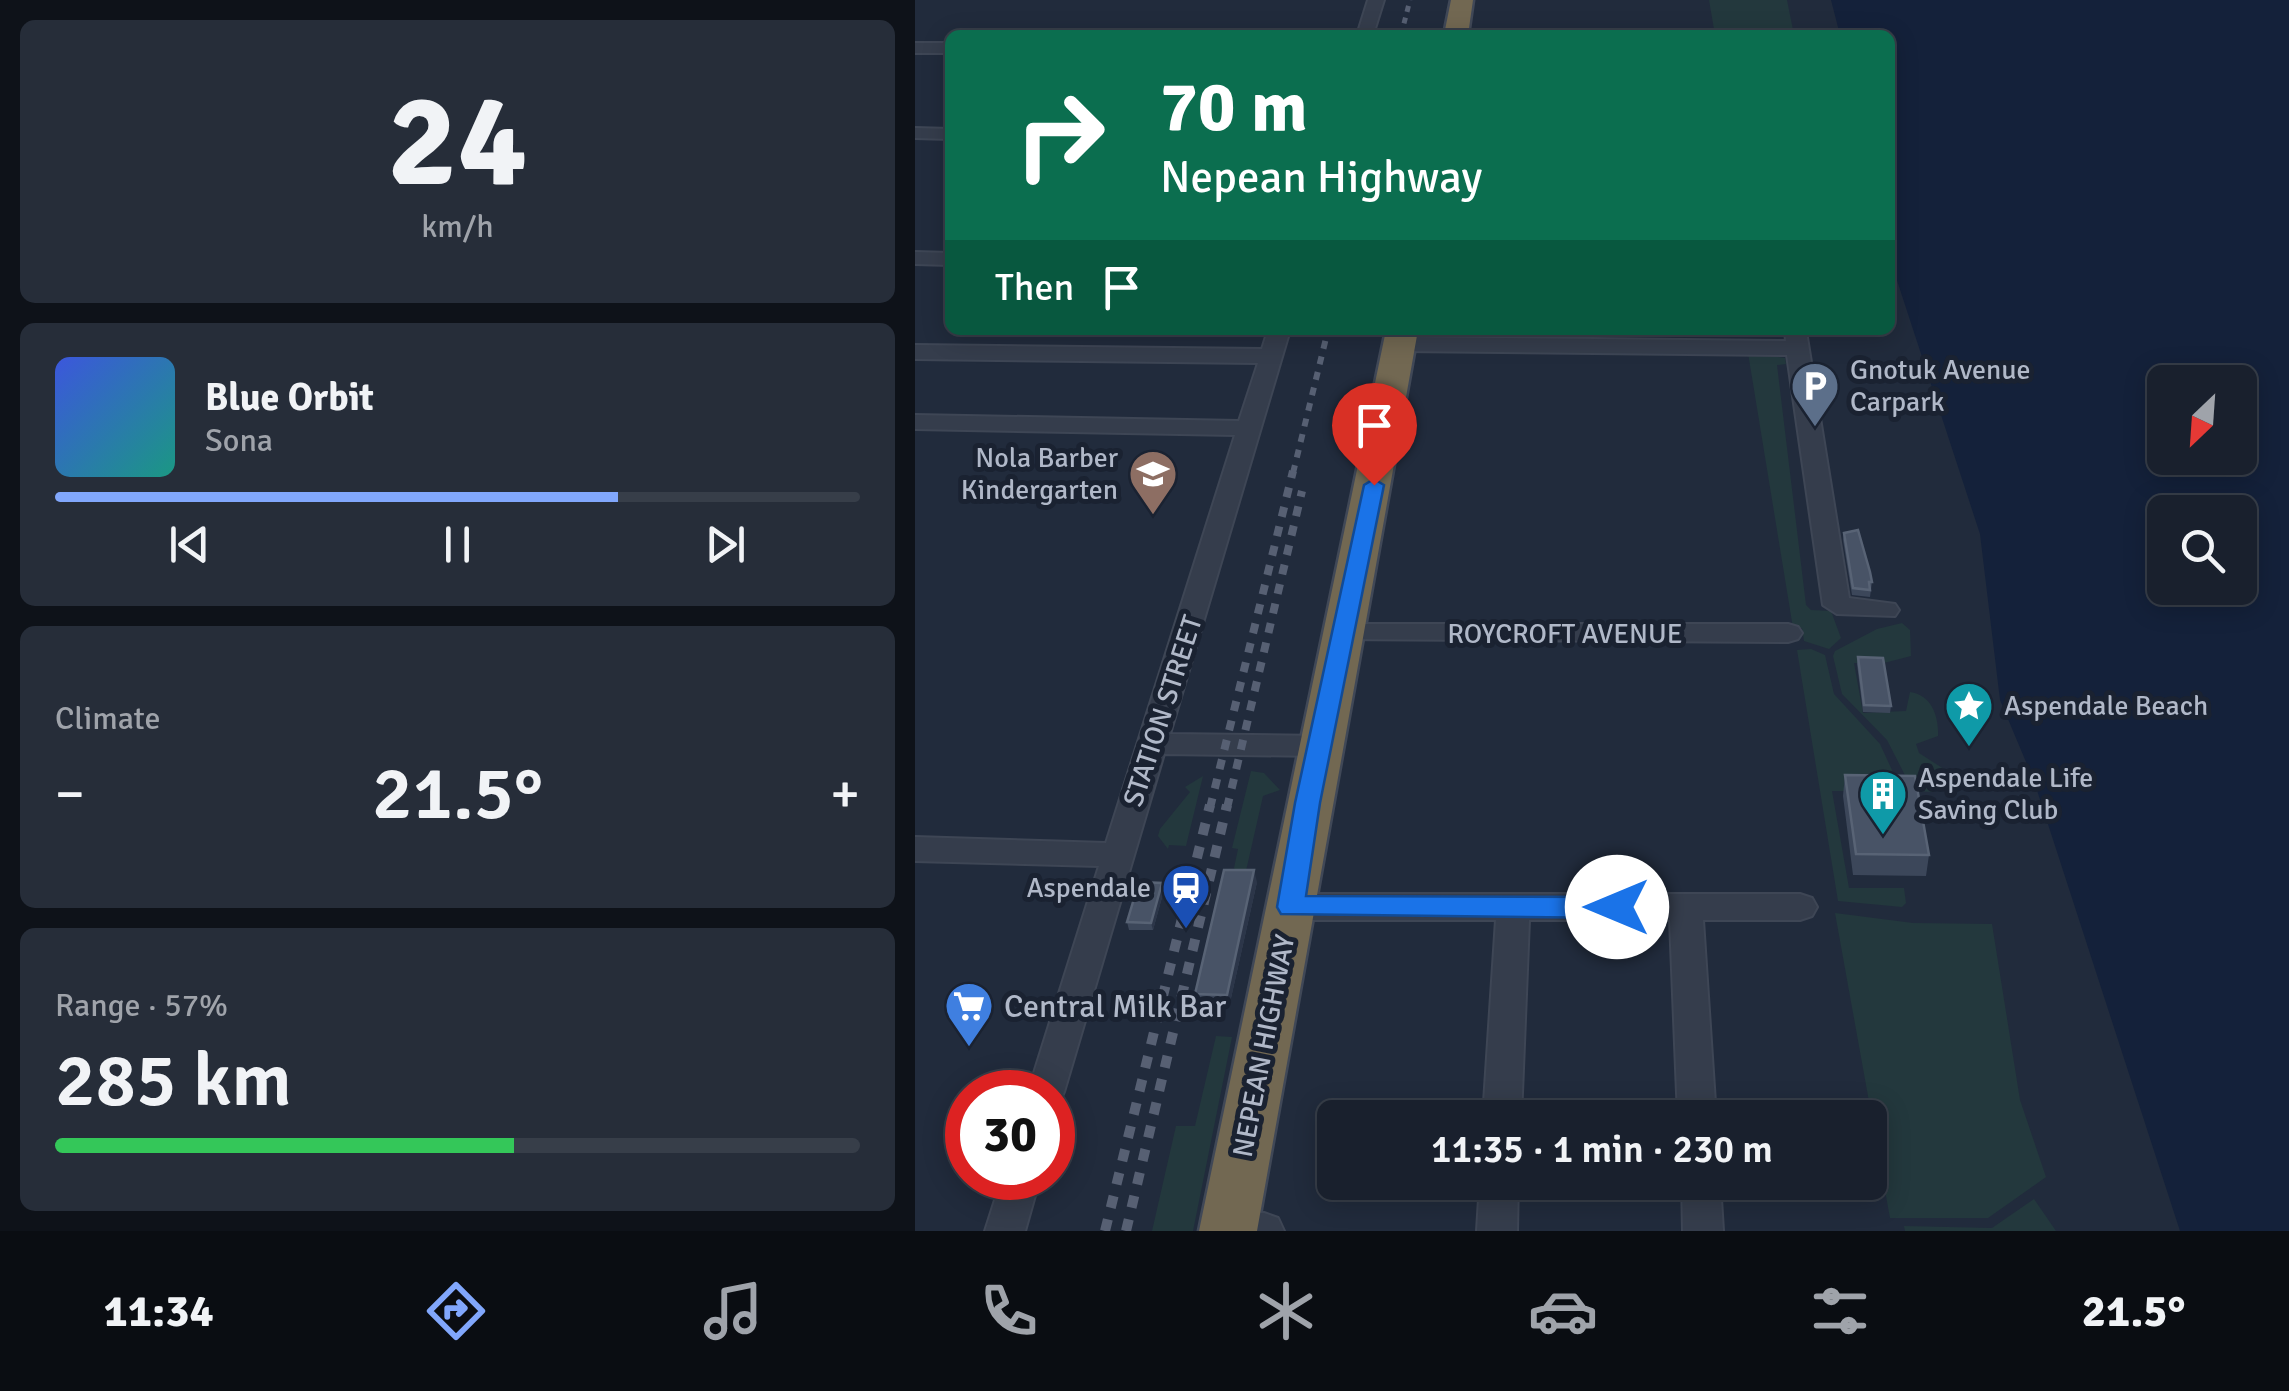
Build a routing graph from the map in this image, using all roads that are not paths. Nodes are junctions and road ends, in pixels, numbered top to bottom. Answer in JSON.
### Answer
{"nodes":[{"id":1,"x":1375,"y":0,"type":"edge"},
{"id":2,"x":1462,"y":0,"type":"edge"},
{"id":3,"x":1366,"y":30,"type":"edge"},
{"id":4,"x":1457,"y":30,"type":"edge"},
{"id":5,"x":915,"y":48,"type":"edge"},
{"id":6,"x":945,"y":48,"type":"edge"},
{"id":7,"x":915,"y":133,"type":"edge"},
{"id":8,"x":945,"y":134,"type":"edge"},
{"id":9,"x":915,"y":258,"type":"edge"},
{"id":10,"x":945,"y":258,"type":"edge"},
{"id":11,"x":1277,"y":335,"type":"edge"},
{"id":12,"x":1401,"y":337,"type":"edge"},
{"id":13,"x":1796,"y":339,"type":"edge"},
{"id":14,"x":915,"y":352,"type":"edge"},
{"id":15,"x":1271,"y":356,"type":"junction"},
{"id":16,"x":915,"y":422,"type":"edge"},
{"id":17,"x":1251,"y":428,"type":"junction"},
{"id":18,"x":1885,"y":610,"type":"dead end"},
{"id":19,"x":1342,"y":633,"type":"junction"},
{"id":20,"x":1788,"y":633,"type":"dead end"},
{"id":21,"x":1154,"y":744,"type":"junction"},
{"id":22,"x":1321,"y":746,"type":"junction"},
{"id":23,"x":915,"y":850,"type":"edge"},
{"id":24,"x":1118,"y":855,"type":"junction"},
{"id":25,"x":1291,"y":907,"type":"junction"},
{"id":26,"x":1513,"y":907,"type":"junction"},
{"id":27,"x":1801,"y":907,"type":"dead end"},
{"id":28,"x":1685,"y":908,"type":"junction"},
{"id":29,"x":1053,"y":1070,"type":"edge"},
{"id":30,"x":1503,"y":1100,"type":"edge"},
{"id":31,"x":1696,"y":1100,"type":"edge"},
{"id":32,"x":1014,"y":1200,"type":"edge"},
{"id":33,"x":1498,"y":1200,"type":"edge"},
{"id":34,"x":1702,"y":1200,"type":"edge"},
{"id":35,"x":1229,"y":1230,"type":"edge"},
{"id":36,"x":1005,"y":1231,"type":"edge"},
{"id":37,"x":1264,"y":1231,"type":"edge"},
{"id":38,"x":1497,"y":1231,"type":"edge"},
{"id":39,"x":1703,"y":1231,"type":"edge"}],
"edges":[{"from":1,"to":3,"type":"street"},
{"from":2,"to":4,"type":"highway"},
{"from":5,"to":6,"type":"street"},
{"from":7,"to":8,"type":"street"},
{"from":9,"to":10,"type":"street"},
{"from":11,"to":15,"type":"street","name":"STATION STREET"},
{"from":12,"to":13,"type":"street"},
{"from":12,"to":19,"type":"highway","name":"NEPEAN HIGHWAY"},
{"from":13,"to":18,"type":"street"},
{"from":14,"to":15,"type":"street"},
{"from":15,"to":17,"type":"street","name":"STATION STREET"},
{"from":16,"to":17,"type":"street"},
{"from":17,"to":21,"type":"street","name":"STATION STREET"},
{"from":19,"to":20,"type":"street","name":"ROYCROFT AVENUE"},
{"from":19,"to":22,"type":"highway","name":"NEPEAN HIGHWAY"},
{"from":21,"to":22,"type":"street"},
{"from":21,"to":24,"type":"street","name":"STATION STREET"},
{"from":22,"to":25,"type":"highway","name":"NEPEAN HIGHWAY"},
{"from":23,"to":24,"type":"street"},
{"from":24,"to":29,"type":"street","name":"STATION STREET"},
{"from":25,"to":26,"type":"street"},
{"from":25,"to":35,"type":"highway","name":"NEPEAN HIGHWAY"},
{"from":26,"to":28,"type":"street"},
{"from":26,"to":30,"type":"street"},
{"from":27,"to":28,"type":"street"},
{"from":28,"to":31,"type":"street"},
{"from":32,"to":36,"type":"street"},
{"from":33,"to":38,"type":"street"},
{"from":34,"to":39,"type":"street"},
{"from":35,"to":37,"type":"street"}]}
